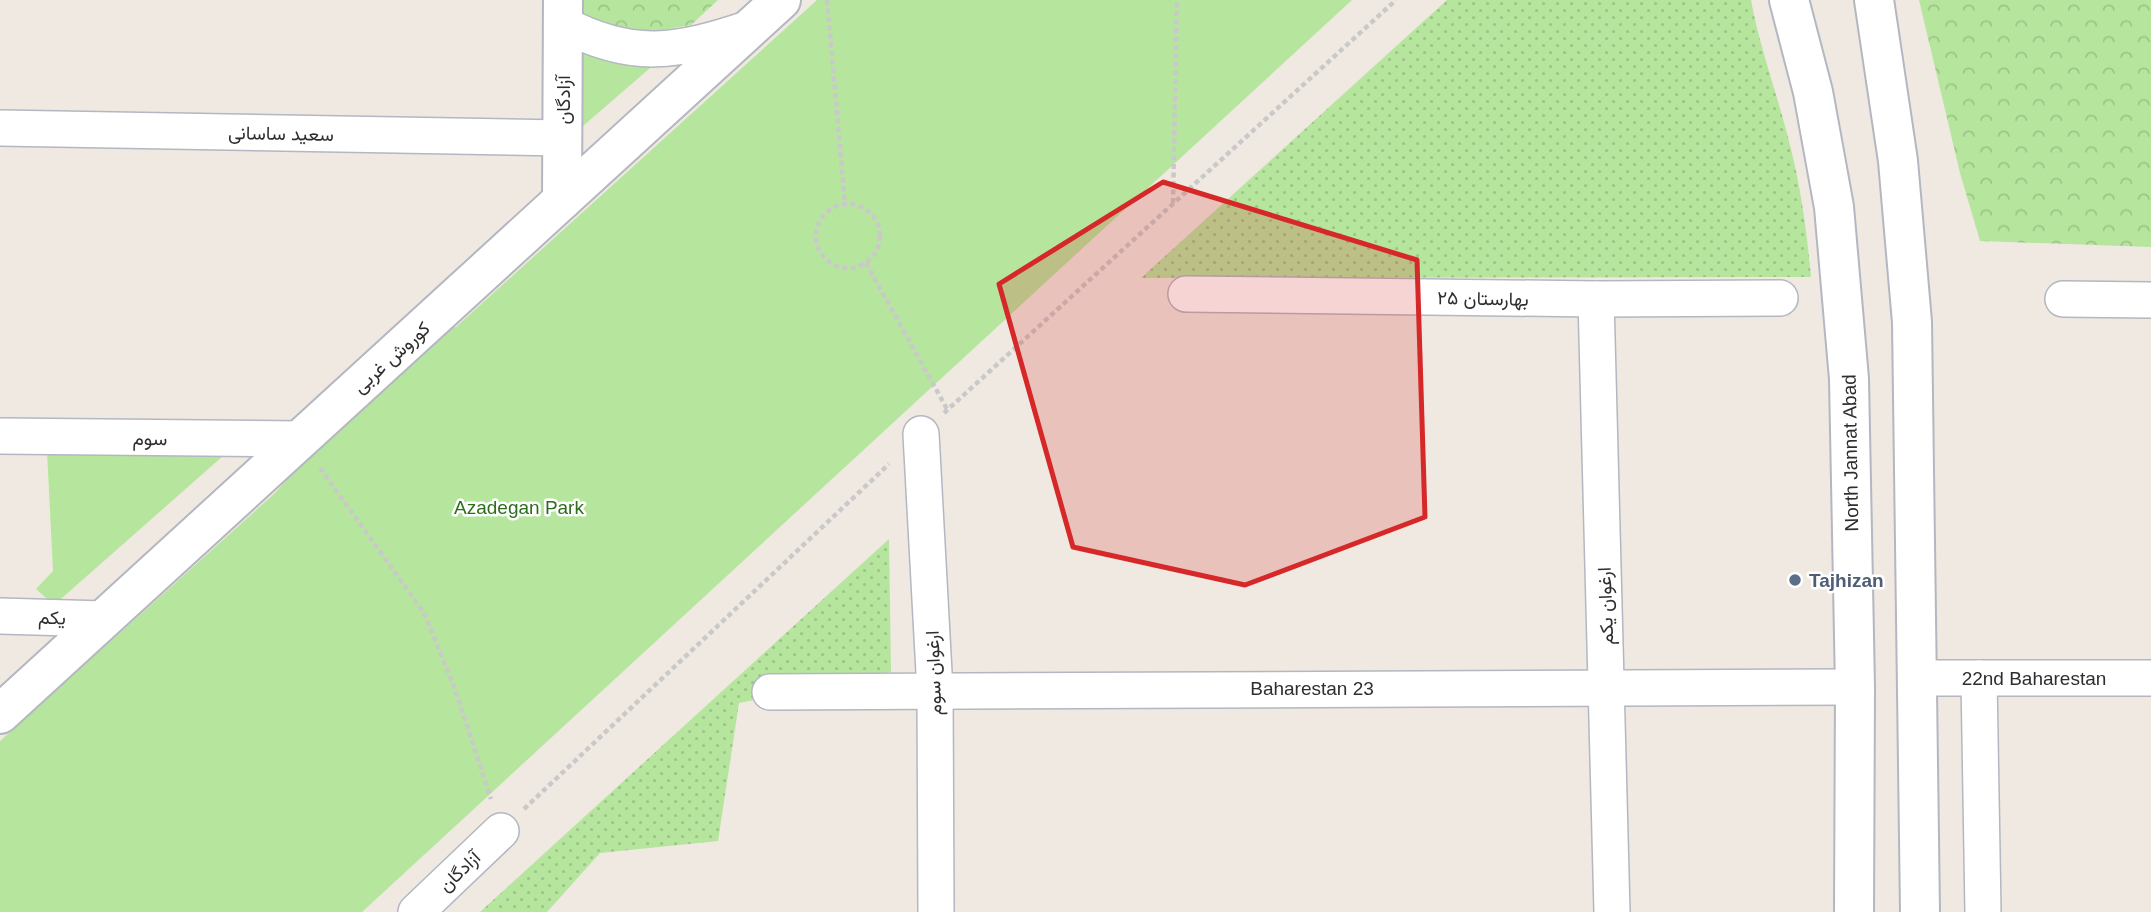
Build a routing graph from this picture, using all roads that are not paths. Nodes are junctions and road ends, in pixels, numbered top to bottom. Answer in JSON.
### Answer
{"nodes":[{"id":1,"x":781,"y":0,"type":"edge"},
{"id":2,"x":1789,"y":0,"type":"edge"},
{"id":3,"x":1874,"y":0,"type":"edge"},
{"id":4,"x":563,"y":12,"type":"edge"},
{"id":5,"x":750,"y":28,"type":"junction"},
{"id":6,"x":0,"y":128,"type":"edge"},
{"id":7,"x":562,"y":138,"type":"junction"},
{"id":8,"x":562,"y":200,"type":"junction"},
{"id":9,"x":1186,"y":294,"type":"dead end"},
{"id":10,"x":1780,"y":298,"type":"dead end"},
{"id":11,"x":1596,"y":299,"type":"junction"},
{"id":12,"x":2063,"y":299,"type":"dead end"},
{"id":13,"x":2151,"y":300,"type":"edge"},
{"id":14,"x":921,"y":434,"type":"dead end"},
{"id":15,"x":0,"y":436,"type":"edge"},
{"id":16,"x":300,"y":439,"type":"junction"},
{"id":17,"x":0,"y":616,"type":"edge"},
{"id":18,"x":104,"y":619,"type":"junction"},
{"id":19,"x":1918,"y":678,"type":"junction"},
{"id":20,"x":1979,"y":678,"type":"junction"},
{"id":21,"x":2151,"y":678,"type":"edge"},
{"id":22,"x":1607,"y":687,"type":"junction"},
{"id":23,"x":1854,"y":687,"type":"junction"},
{"id":24,"x":935,"y":691,"type":"junction"},
{"id":25,"x":770,"y":692,"type":"dead end"},
{"id":26,"x":0,"y":713,"type":"edge"},
{"id":27,"x":502,"y":831,"type":"road end"},
{"id":28,"x":416,"y":912,"type":"edge"},
{"id":29,"x":936,"y":912,"type":"edge"},
{"id":30,"x":1612,"y":912,"type":"edge"},
{"id":31,"x":1854,"y":912,"type":"edge"},
{"id":32,"x":1920,"y":912,"type":"edge"},
{"id":33,"x":1983,"y":912,"type":"edge"}],
"edges":[{"from":1,"to":5,"type":"main road","name":"کوروش غربی"},
{"from":2,"to":23,"type":"main road","name":"North Jannat Abad"},
{"from":3,"to":19,"type":"main road"},
{"from":4,"to":5,"type":"street"},
{"from":4,"to":7,"type":"main road","name":"آزادگان"},
{"from":5,"to":8,"type":"main road","name":"کوروش غربی"},
{"from":6,"to":7,"type":"street","name":"سعید ساسانی"},
{"from":7,"to":8,"type":"main road","name":"آزادگان"},
{"from":8,"to":16,"type":"main road","name":"کوروش غربی"},
{"from":9,"to":11,"type":"street","name":"بهارستان ۲۵"},
{"from":10,"to":11,"type":"street","name":"بهارستان ۲۵"},
{"from":11,"to":22,"type":"street","name":"ارغوان یکم"},
{"from":12,"to":13,"type":"street"},
{"from":14,"to":24,"type":"street","name":"ارغوان سوم"},
{"from":15,"to":16,"type":"street","name":"سوم"},
{"from":16,"to":18,"type":"main road","name":"کوروش غربی"},
{"from":17,"to":18,"type":"street","name":"یکم"},
{"from":18,"to":26,"type":"main road","name":"کوروش غربی"},
{"from":19,"to":20,"type":"street","name":"22nd Baharestan"},
{"from":19,"to":32,"type":"main road"},
{"from":20,"to":21,"type":"street","name":"22nd Baharestan"},
{"from":20,"to":33,"type":"street"},
{"from":22,"to":23,"type":"street","name":"Baharestan 23"},
{"from":22,"to":24,"type":"street","name":"Baharestan 23"},
{"from":22,"to":30,"type":"street","name":"ارغوان یکم"},
{"from":23,"to":31,"type":"main road","name":"North Jannat Abad"},
{"from":24,"to":25,"type":"street","name":"Baharestan 23"},
{"from":24,"to":29,"type":"street","name":"ارغوان سوم"},
{"from":27,"to":28,"type":"street","name":"آزادگان"}]}
